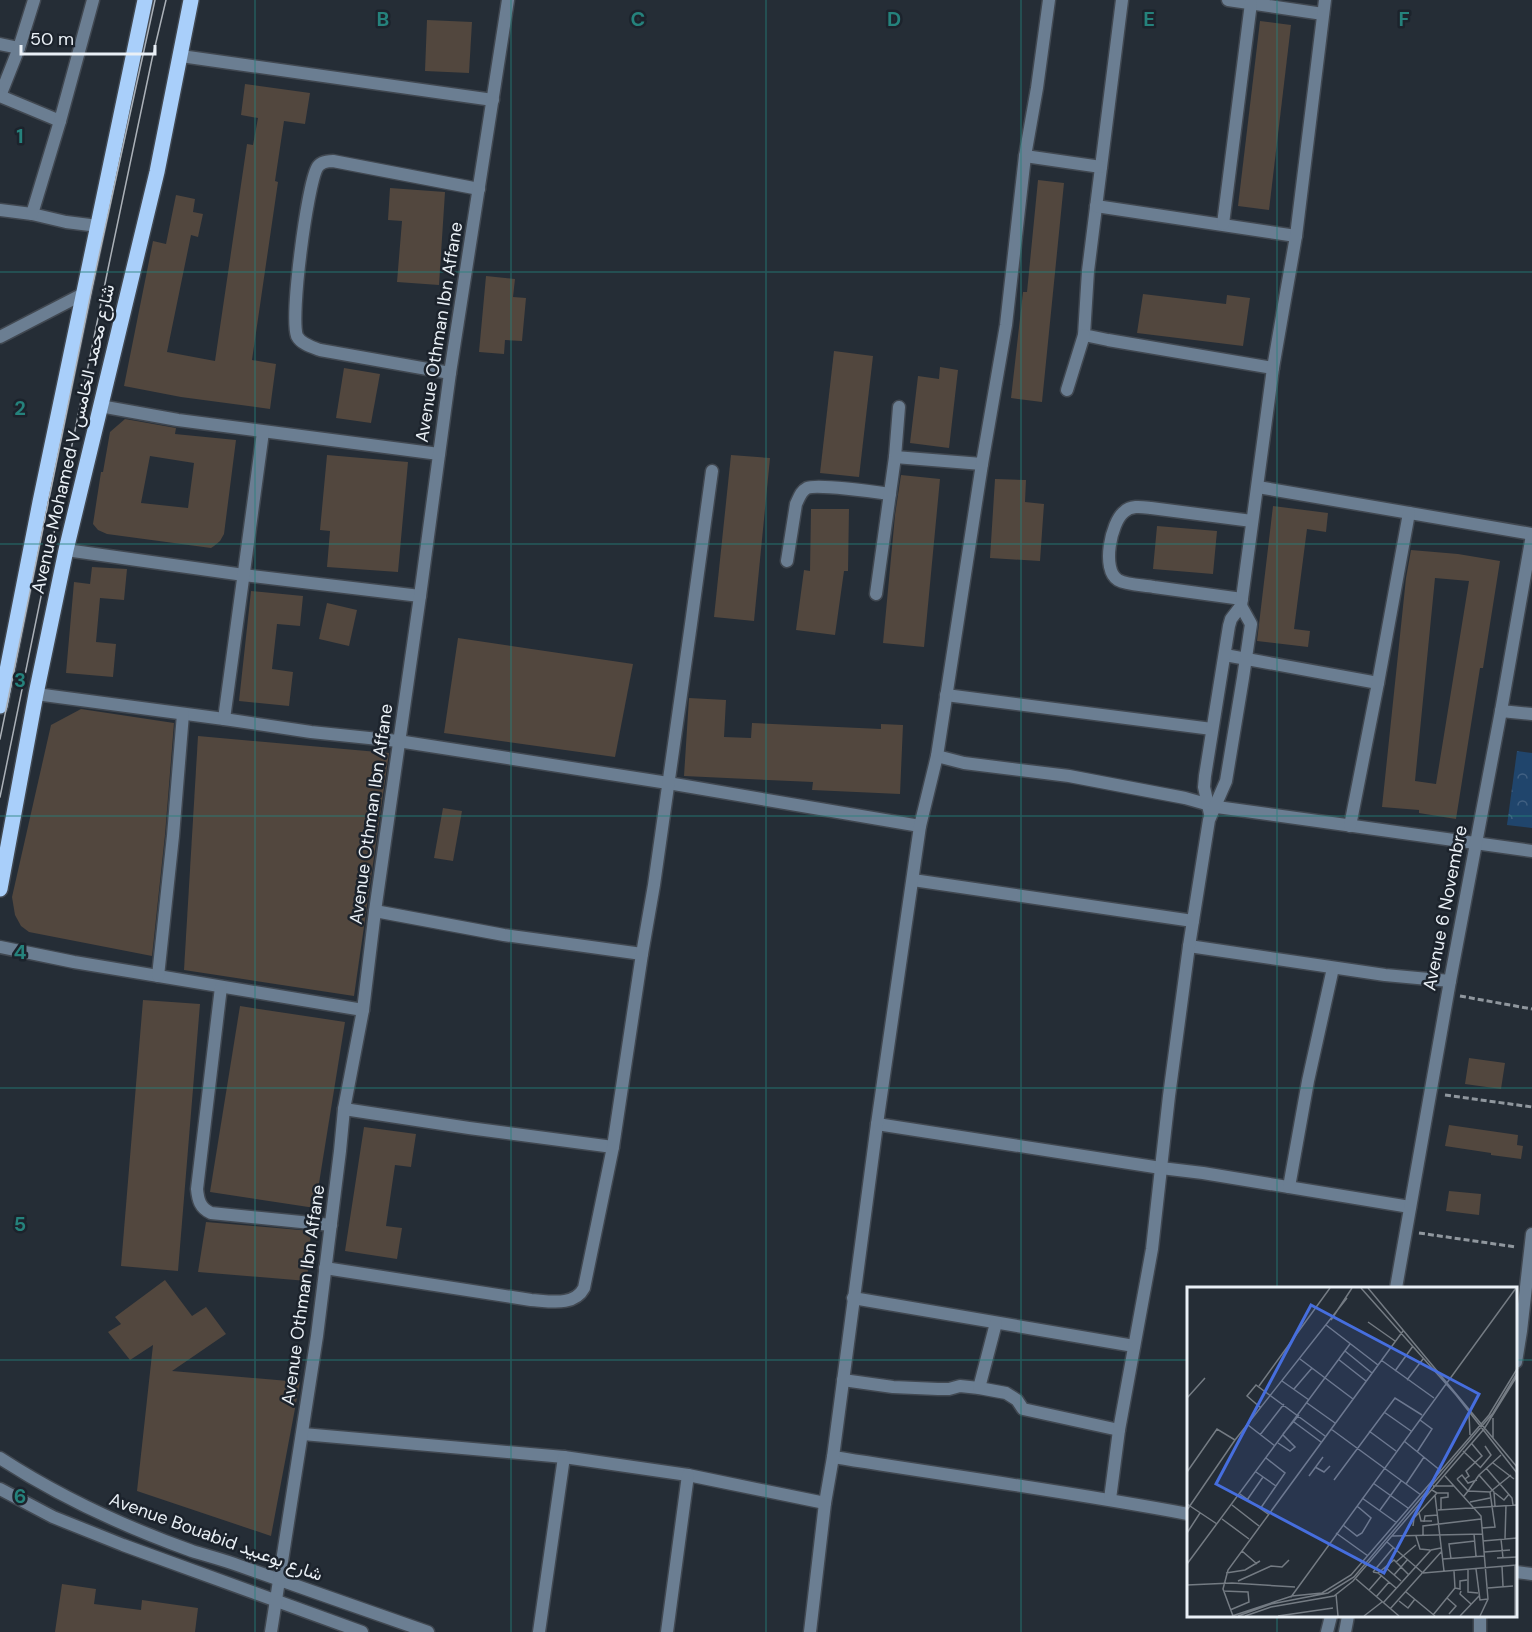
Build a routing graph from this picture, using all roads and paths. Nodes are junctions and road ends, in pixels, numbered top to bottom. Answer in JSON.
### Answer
{"nodes":[{"id":1,"x":34,"y":0,"type":"edge"},
{"id":2,"x":93,"y":0,"type":"edge"},
{"id":3,"x":145,"y":0,"type":"edge"},
{"id":4,"x":191,"y":0,"type":"edge"},
{"id":5,"x":508,"y":0,"type":"edge"},
{"id":6,"x":1049,"y":0,"type":"edge"},
{"id":7,"x":1122,"y":0,"type":"edge"},
{"id":8,"x":1228,"y":0,"type":"edge"},
{"id":9,"x":1325,"y":0,"type":"edge"},
{"id":10,"x":1251,"y":3,"type":"junction"},
{"id":11,"x":1323,"y":14,"type":"junction"},
{"id":12,"x":0,"y":44,"type":"edge"},
{"id":13,"x":19,"y":48,"type":"junction"},
{"id":14,"x":181,"y":56,"type":"junction"},
{"id":15,"x":0,"y":96,"type":"edge"},
{"id":16,"x":493,"y":100,"type":"junction"},
{"id":17,"x":60,"y":121,"type":"junction"},
{"id":18,"x":1025,"y":156,"type":"junction"},
{"id":19,"x":1101,"y":167,"type":"junction"},
{"id":20,"x":479,"y":189,"type":"junction"},
{"id":21,"x":1096,"y":206,"type":"junction"},
{"id":22,"x":0,"y":210,"type":"edge"},
{"id":23,"x":32,"y":214,"type":"junction"},
{"id":24,"x":1223,"y":224,"type":"junction"},
{"id":25,"x":98,"y":226,"type":"junction"},
{"id":26,"x":1296,"y":236,"type":"junction"},
{"id":27,"x":84,"y":294,"type":"junction"},
{"id":28,"x":1084,"y":335,"type":"junction"},
{"id":29,"x":0,"y":337,"type":"edge"},
{"id":30,"x":1273,"y":368,"type":"junction"},
{"id":31,"x":450,"y":373,"type":"junction"},
{"id":32,"x":1067,"y":390,"type":"dead end"},
{"id":33,"x":100,"y":406,"type":"junction"},
{"id":34,"x":899,"y":407,"type":"dead end"},
{"id":35,"x":263,"y":432,"type":"junction"},
{"id":36,"x":439,"y":454,"type":"junction"},
{"id":37,"x":895,"y":457,"type":"junction"},
{"id":38,"x":982,"y":464,"type":"junction"},
{"id":39,"x":711,"y":471,"type":"dead end"},
{"id":40,"x":1257,"y":487,"type":"junction"},
{"id":41,"x":890,"y":494,"type":"junction"},
{"id":42,"x":1408,"y":513,"type":"junction"},
{"id":43,"x":1252,"y":521,"type":"junction"},
{"id":44,"x":1532,"y":534,"type":"edge"},
{"id":45,"x":66,"y":550,"type":"junction"},
{"id":46,"x":787,"y":561,"type":"dead end"},
{"id":47,"x":244,"y":575,"type":"junction"},
{"id":48,"x":876,"y":594,"type":"dead end"},
{"id":49,"x":420,"y":596,"type":"junction"},
{"id":50,"x":1241,"y":602,"type":"junction"},
{"id":51,"x":1225,"y":655,"type":"junction"},
{"id":52,"x":1245,"y":659,"type":"junction"},
{"id":53,"x":1378,"y":683,"type":"junction"},
{"id":54,"x":36,"y":694,"type":"junction"},
{"id":55,"x":946,"y":695,"type":"junction"},
{"id":56,"x":0,"y":706,"type":"edge"},
{"id":57,"x":1501,"y":711,"type":"junction"},
{"id":58,"x":183,"y":714,"type":"junction"},
{"id":59,"x":1532,"y":714,"type":"edge"},
{"id":60,"x":224,"y":719,"type":"junction"},
{"id":61,"x":1212,"y":729,"type":"junction"},
{"id":62,"x":399,"y":741,"type":"junction"},
{"id":63,"x":937,"y":756,"type":"junction"},
{"id":64,"x":668,"y":783,"type":"junction"},
{"id":65,"x":1211,"y":809,"type":"junction"},
{"id":66,"x":920,"y":826,"type":"junction"},
{"id":67,"x":1350,"y":826,"type":"junction"},
{"id":68,"x":1476,"y":843,"type":"junction"},
{"id":69,"x":1532,"y":851,"type":"edge"},
{"id":70,"x":913,"y":880,"type":"junction"},
{"id":71,"x":0,"y":889,"type":"edge"},
{"id":72,"x":375,"y":911,"type":"junction"},
{"id":73,"x":1193,"y":921,"type":"junction"},
{"id":74,"x":1189,"y":946,"type":"junction"},
{"id":75,"x":0,"y":947,"type":"edge"},
{"id":76,"x":642,"y":954,"type":"junction"},
{"id":77,"x":1333,"y":968,"type":"junction"},
{"id":78,"x":158,"y":976,"type":"junction"},
{"id":79,"x":1450,"y":981,"type":"junction"},
{"id":80,"x":221,"y":987,"type":"junction"},
{"id":81,"x":1447,"y":994,"type":"junction"},
{"id":82,"x":1532,"y":1009,"type":"edge"},
{"id":83,"x":363,"y":1010,"type":"junction"},
{"id":84,"x":1430,"y":1093,"type":"junction"},
{"id":85,"x":1532,"y":1107,"type":"edge"},
{"id":86,"x":344,"y":1109,"type":"junction"},
{"id":87,"x":877,"y":1124,"type":"junction"},
{"id":88,"x":613,"y":1147,"type":"junction"},
{"id":89,"x":1161,"y":1168,"type":"junction"},
{"id":90,"x":1288,"y":1187,"type":"junction"},
{"id":91,"x":1410,"y":1207,"type":"junction"},
{"id":92,"x":331,"y":1225,"type":"junction"},
{"id":93,"x":1406,"y":1232,"type":"junction"},
{"id":94,"x":1532,"y":1234,"type":"edge"},
{"id":95,"x":1530,"y":1249,"type":"junction"},
{"id":96,"x":326,"y":1268,"type":"junction"},
{"id":97,"x":1396,"y":1287,"type":"edge"},
{"id":98,"x":853,"y":1298,"type":"junction"},
{"id":99,"x":996,"y":1323,"type":"junction"},
{"id":100,"x":1134,"y":1346,"type":"junction"},
{"id":101,"x":1517,"y":1352,"type":"edge"},
{"id":102,"x":843,"y":1380,"type":"junction"},
{"id":103,"x":979,"y":1388,"type":"junction"},
{"id":104,"x":1119,"y":1430,"type":"junction"},
{"id":105,"x":303,"y":1434,"type":"junction"},
{"id":106,"x":564,"y":1457,"type":"junction"},
{"id":107,"x":833,"y":1457,"type":"junction"},
{"id":108,"x":0,"y":1458,"type":"edge"},
{"id":109,"x":688,"y":1475,"type":"junction"},
{"id":110,"x":0,"y":1489,"type":"edge"},
{"id":111,"x":1110,"y":1499,"type":"junction"},
{"id":112,"x":825,"y":1503,"type":"junction"},
{"id":113,"x":1187,"y":1514,"type":"edge"},
{"id":114,"x":1517,"y":1572,"type":"edge"},
{"id":115,"x":1532,"y":1574,"type":"edge"},
{"id":116,"x":280,"y":1580,"type":"junction"},
{"id":117,"x":276,"y":1600,"type":"junction"},
{"id":118,"x":1331,"y":1617,"type":"edge"},
{"id":119,"x":1348,"y":1617,"type":"edge"},
{"id":120,"x":271,"y":1632,"type":"edge"},
{"id":121,"x":362,"y":1632,"type":"edge"},
{"id":122,"x":428,"y":1632,"type":"edge"},
{"id":123,"x":539,"y":1632,"type":"edge"},
{"id":124,"x":667,"y":1632,"type":"edge"},
{"id":125,"x":810,"y":1632,"type":"edge"},
{"id":126,"x":1327,"y":1632,"type":"edge"},
{"id":127,"x":1346,"y":1632,"type":"edge"}],
"edges":[{"from":1,"to":13,"type":"street"},
{"from":2,"to":17,"type":"street"},
{"from":3,"to":25,"type":"main road","name":"Avenue Mohamed V شارع محمد الخامس"},
{"from":4,"to":14,"type":"main road","name":"Avenue Mohamed V شارع محمد الخامس"},
{"from":5,"to":16,"type":"street","name":"Avenue Othman Ibn Affane"},
{"from":6,"to":18,"type":"street"},
{"from":7,"to":19,"type":"street"},
{"from":8,"to":10,"type":"street"},
{"from":9,"to":11,"type":"street"},
{"from":10,"to":11,"type":"street"},
{"from":10,"to":24,"type":"street"},
{"from":11,"to":26,"type":"street"},
{"from":12,"to":13,"type":"street"},
{"from":13,"to":15,"type":"street"},
{"from":14,"to":16,"type":"street"},
{"from":14,"to":33,"type":"main road","name":"Avenue Mohamed V شارع محمد الخامس"},
{"from":15,"to":17,"type":"street"},
{"from":16,"to":20,"type":"street","name":"Avenue Othman Ibn Affane"},
{"from":17,"to":23,"type":"street"},
{"from":18,"to":19,"type":"street"},
{"from":18,"to":38,"type":"street"},
{"from":19,"to":21,"type":"street"},
{"from":20,"to":31,"type":"street","name":"Avenue Othman Ibn Affane"},
{"from":20,"to":31,"type":"street"},
{"from":21,"to":24,"type":"street"},
{"from":21,"to":28,"type":"street"},
{"from":22,"to":23,"type":"street"},
{"from":23,"to":25,"type":"street"},
{"from":24,"to":26,"type":"street"},
{"from":25,"to":27,"type":"main road","name":"Avenue Mohamed V شارع محمد الخامس"},
{"from":26,"to":30,"type":"street"},
{"from":27,"to":29,"type":"street"},
{"from":27,"to":56,"type":"main road","name":"Avenue Mohamed V شارع محمد الخامس"},
{"from":28,"to":30,"type":"street"},
{"from":28,"to":32,"type":"street"},
{"from":30,"to":40,"type":"street"},
{"from":31,"to":36,"type":"street","name":"Avenue Othman Ibn Affane"},
{"from":33,"to":35,"type":"street"},
{"from":33,"to":45,"type":"main road","name":"Avenue Mohamed V شارع محمد الخامس"},
{"from":34,"to":37,"type":"street"},
{"from":35,"to":36,"type":"street"},
{"from":35,"to":47,"type":"street"},
{"from":36,"to":49,"type":"street","name":"Avenue Othman Ibn Affane"},
{"from":37,"to":38,"type":"street"},
{"from":37,"to":41,"type":"street"},
{"from":38,"to":55,"type":"street"},
{"from":39,"to":64,"type":"street"},
{"from":40,"to":42,"type":"street"},
{"from":40,"to":43,"type":"street"},
{"from":41,"to":46,"type":"street"},
{"from":41,"to":48,"type":"street"},
{"from":42,"to":44,"type":"street"},
{"from":42,"to":53,"type":"street"},
{"from":43,"to":50,"type":"street"},
{"from":43,"to":50,"type":"street"},
{"from":44,"to":57,"type":"street","name":"Avenue 6 Novembre"},
{"from":45,"to":47,"type":"street"},
{"from":45,"to":54,"type":"main road","name":"Avenue Mohamed V شارع محمد الخامس"},
{"from":47,"to":49,"type":"street"},
{"from":47,"to":60,"type":"street"},
{"from":49,"to":62,"type":"street","name":"Avenue Othman Ibn Affane"},
{"from":50,"to":51,"type":"street"},
{"from":50,"to":52,"type":"street"},
{"from":51,"to":52,"type":"street"},
{"from":51,"to":61,"type":"street"},
{"from":52,"to":53,"type":"street"},
{"from":52,"to":65,"type":"street"},
{"from":53,"to":67,"type":"street"},
{"from":54,"to":58,"type":"street"},
{"from":54,"to":71,"type":"main road","name":"Avenue Mohamed V شارع محمد الخامس"},
{"from":55,"to":61,"type":"street"},
{"from":55,"to":63,"type":"street"},
{"from":57,"to":59,"type":"street"},
{"from":57,"to":68,"type":"street","name":"Avenue 6 Novembre"},
{"from":58,"to":60,"type":"street"},
{"from":58,"to":78,"type":"street"},
{"from":60,"to":62,"type":"street"},
{"from":61,"to":65,"type":"street"},
{"from":62,"to":64,"type":"street"},
{"from":62,"to":72,"type":"street","name":"Avenue Othman Ibn Affane"},
{"from":63,"to":65,"type":"street"},
{"from":63,"to":66,"type":"street"},
{"from":64,"to":66,"type":"street"},
{"from":64,"to":76,"type":"street"},
{"from":65,"to":67,"type":"street"},
{"from":65,"to":73,"type":"street"},
{"from":66,"to":70,"type":"street"},
{"from":67,"to":68,"type":"street"},
{"from":68,"to":69,"type":"street"},
{"from":68,"to":79,"type":"street","name":"Avenue 6 Novembre"},
{"from":70,"to":73,"type":"street"},
{"from":70,"to":87,"type":"street"},
{"from":72,"to":76,"type":"street"},
{"from":72,"to":83,"type":"street","name":"Avenue Othman Ibn Affane"},
{"from":73,"to":74,"type":"street"},
{"from":74,"to":77,"type":"street"},
{"from":74,"to":89,"type":"street"},
{"from":75,"to":78,"type":"street"},
{"from":76,"to":88,"type":"street"},
{"from":77,"to":79,"type":"street"},
{"from":77,"to":90,"type":"street"},
{"from":78,"to":80,"type":"street"},
{"from":79,"to":81,"type":"street","name":"Avenue 6 Novembre"},
{"from":80,"to":83,"type":"street"},
{"from":80,"to":92,"type":"street"},
{"from":81,"to":82,"type":"path"},
{"from":81,"to":84,"type":"street","name":"Avenue 6 Novembre"},
{"from":83,"to":86,"type":"street","name":"Avenue Othman Ibn Affane"},
{"from":84,"to":85,"type":"path"},
{"from":84,"to":91,"type":"street","name":"Avenue 6 Novembre"},
{"from":86,"to":88,"type":"street"},
{"from":86,"to":92,"type":"street","name":"Avenue Othman Ibn Affane"},
{"from":87,"to":89,"type":"street"},
{"from":87,"to":98,"type":"street"},
{"from":88,"to":96,"type":"street"},
{"from":89,"to":90,"type":"street"},
{"from":89,"to":100,"type":"street"},
{"from":90,"to":91,"type":"street"},
{"from":91,"to":93,"type":"street","name":"Avenue 6 Novembre"},
{"from":92,"to":96,"type":"street","name":"Avenue Othman Ibn Affane"},
{"from":93,"to":95,"type":"path"},
{"from":93,"to":97,"type":"street","name":"Avenue 6 Novembre"},
{"from":94,"to":95,"type":"street"},
{"from":95,"to":101,"type":"street"},
{"from":96,"to":105,"type":"street","name":"Avenue Othman Ibn Affane"},
{"from":98,"to":99,"type":"street"},
{"from":98,"to":102,"type":"street"},
{"from":99,"to":100,"type":"street"},
{"from":99,"to":103,"type":"street"},
{"from":100,"to":104,"type":"street"},
{"from":102,"to":103,"type":"street"},
{"from":102,"to":107,"type":"street"},
{"from":103,"to":104,"type":"street"},
{"from":104,"to":111,"type":"street"},
{"from":105,"to":106,"type":"street"},
{"from":105,"to":116,"type":"street","name":"Avenue Othman Ibn Affane"},
{"from":106,"to":109,"type":"street"},
{"from":106,"to":123,"type":"street"},
{"from":107,"to":111,"type":"street"},
{"from":107,"to":112,"type":"street"},
{"from":108,"to":116,"type":"street","name":"Avenue Bouabid شارع بوعبيد"},
{"from":109,"to":112,"type":"street"},
{"from":109,"to":124,"type":"street"},
{"from":110,"to":117,"type":"street"},
{"from":111,"to":113,"type":"street"},
{"from":112,"to":125,"type":"street"},
{"from":114,"to":115,"type":"street"},
{"from":116,"to":117,"type":"street","name":"Avenue Othman Ibn Affane"},
{"from":116,"to":122,"type":"street","name":"Avenue Bouabid شارع بوعبيد"},
{"from":117,"to":120,"type":"street","name":"Avenue Othman Ibn Affane"},
{"from":117,"to":121,"type":"street"},
{"from":118,"to":126,"type":"street"},
{"from":119,"to":127,"type":"street"}]}
